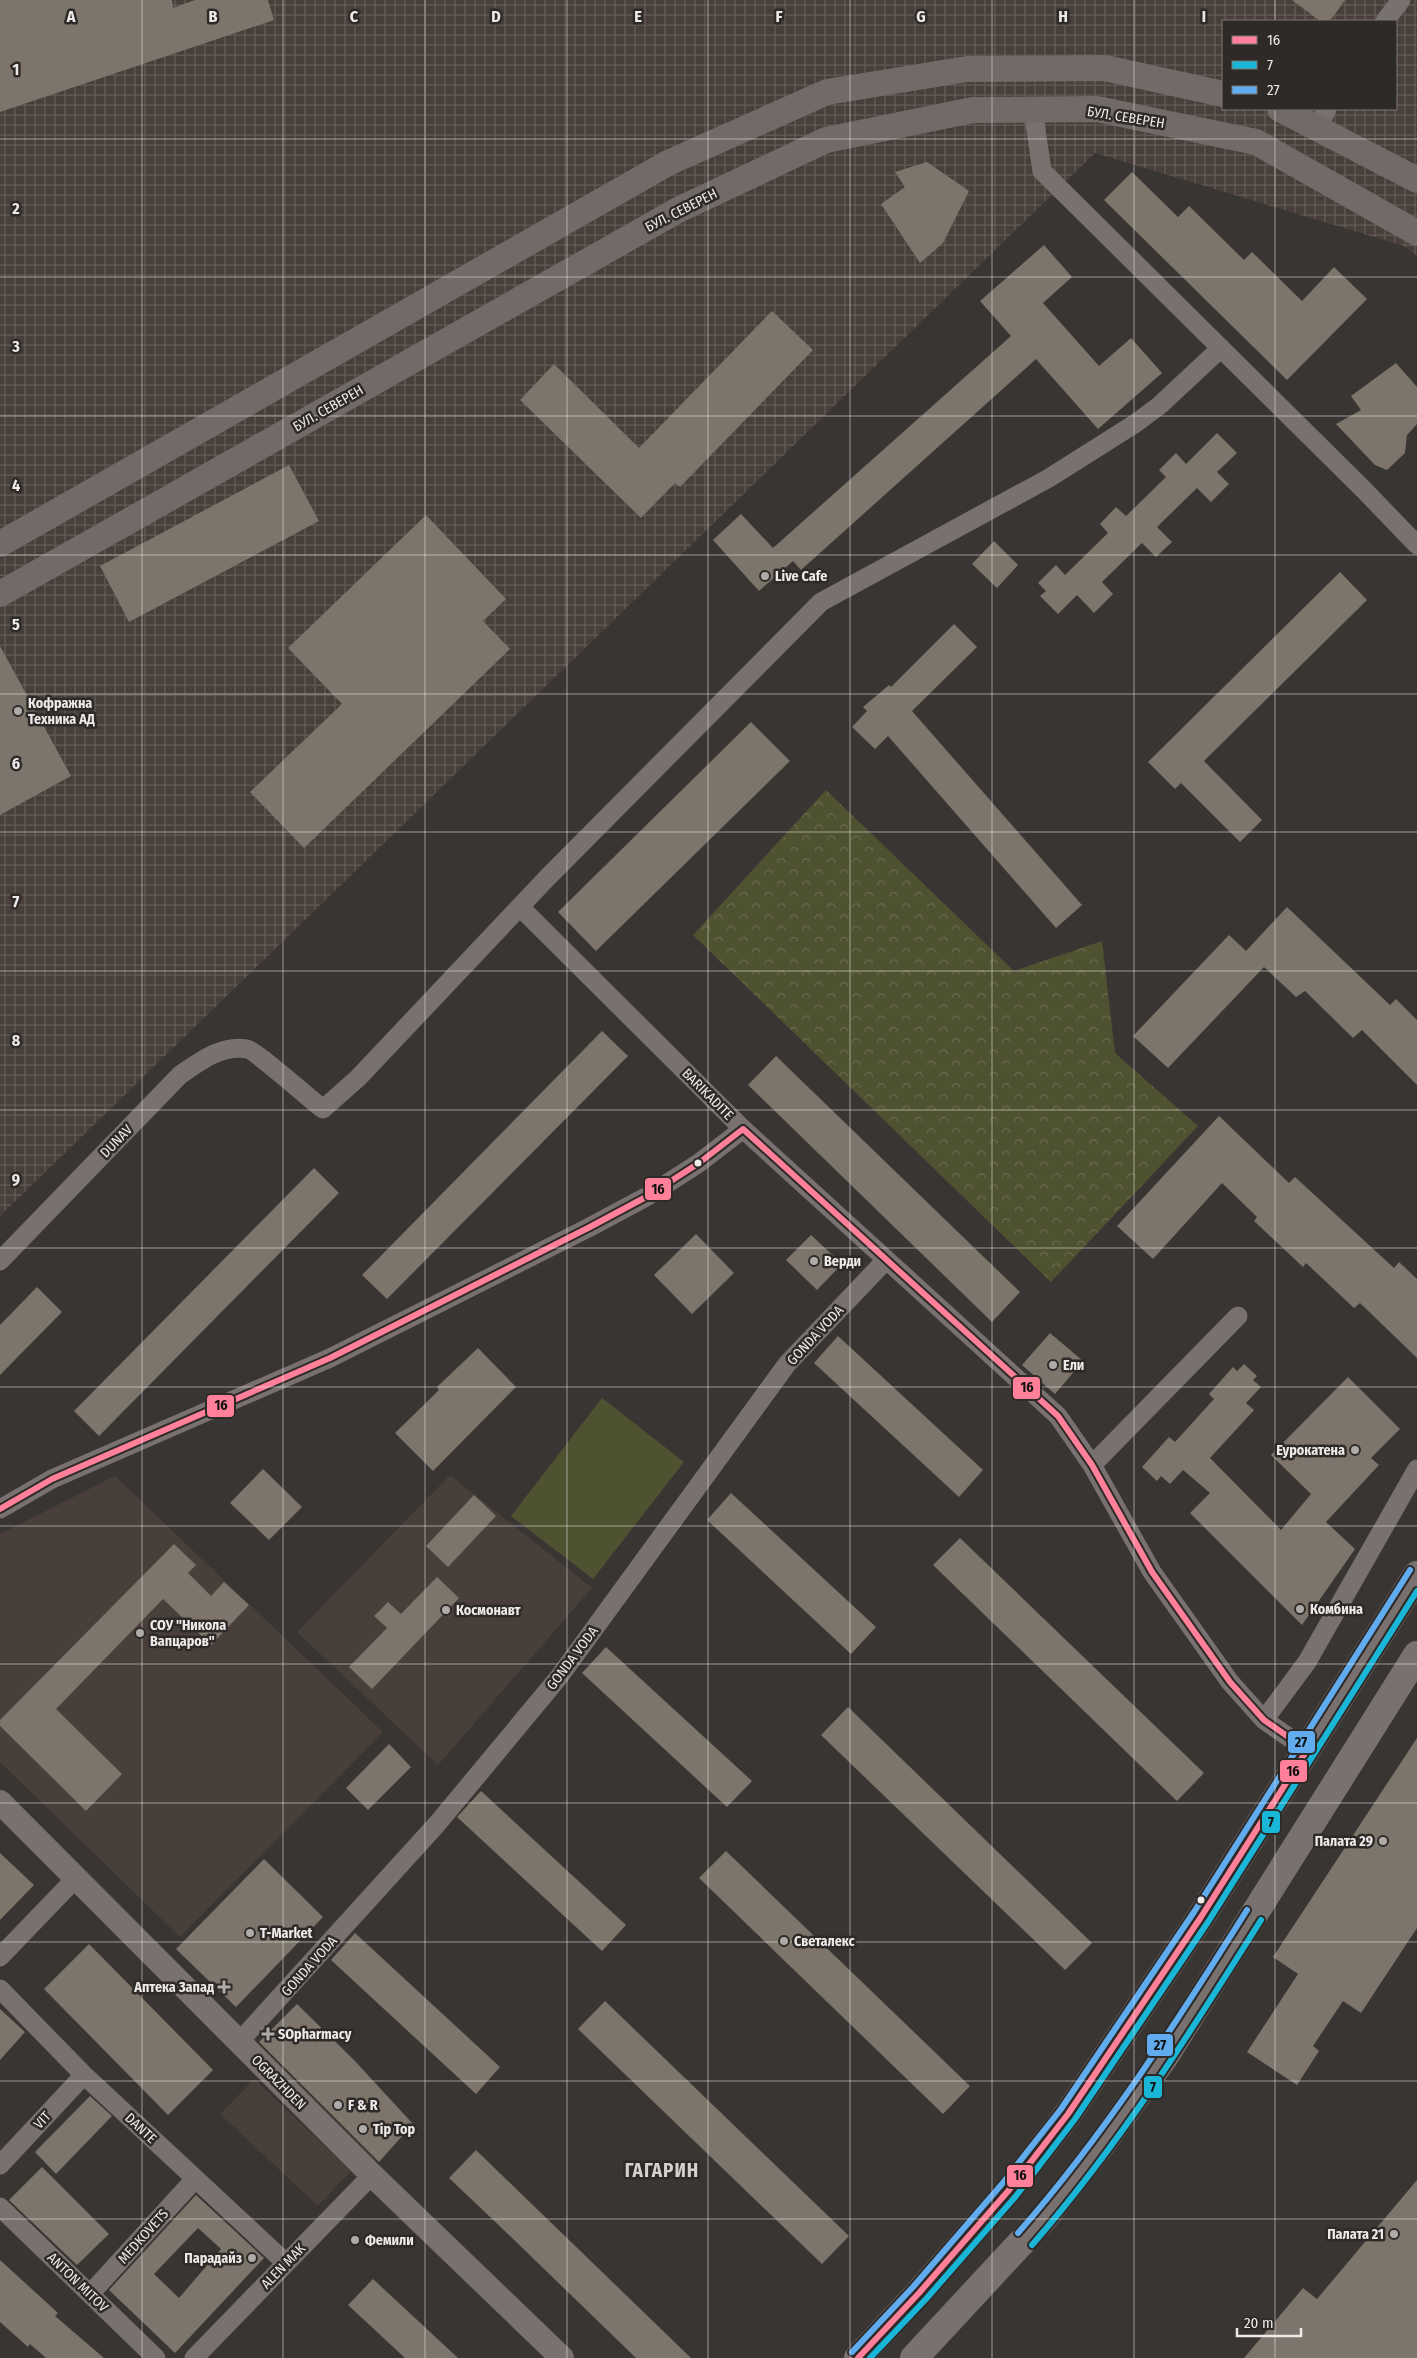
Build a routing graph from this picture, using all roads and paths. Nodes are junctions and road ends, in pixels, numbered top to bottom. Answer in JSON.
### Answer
{"nodes":[{"id":1,"x":1401,"y":0,"type":"edge"},
{"id":2,"x":1386,"y":20,"type":"edge"},
{"id":3,"x":1222,"y":94,"type":"edge"},
{"id":4,"x":1033,"y":110,"type":"junction"},
{"id":5,"x":1285,"y":110,"type":"edge"},
{"id":6,"x":1322,"y":118,"type":"edge"},
{"id":7,"x":1417,"y":180,"type":"edge"},
{"id":8,"x":1417,"y":233,"type":"edge"},
{"id":9,"x":1221,"y":348,"type":"junction"},
{"id":10,"x":0,"y":544,"type":"edge"},
{"id":11,"x":1417,"y":545,"type":"edge"},
{"id":12,"x":0,"y":594,"type":"edge"},
{"id":13,"x":520,"y":907,"type":"junction"},
{"id":14,"x":744,"y":1129,"type":"junction"},
{"id":15,"x":886,"y":1260,"type":"junction"},
{"id":16,"x":0,"y":1261,"type":"edge"},
{"id":17,"x":1238,"y":1316,"type":"dead end"},
{"id":18,"x":1092,"y":1465,"type":"junction"},
{"id":19,"x":1417,"y":1469,"type":"edge"},
{"id":20,"x":0,"y":1509,"type":"edge"},
{"id":21,"x":1417,"y":1575,"type":"edge"},
{"id":22,"x":1417,"y":1655,"type":"edge"},
{"id":23,"x":1264,"y":1720,"type":"junction"},
{"id":24,"x":1306,"y":1750,"type":"junction"},
{"id":25,"x":0,"y":1802,"type":"edge"},
{"id":26,"x":75,"y":1879,"type":"junction"},
{"id":27,"x":0,"y":1957,"type":"edge"},
{"id":28,"x":0,"y":1989,"type":"edge"},
{"id":29,"x":239,"y":2042,"type":"junction"},
{"id":30,"x":84,"y":2075,"type":"junction"},
{"id":31,"x":0,"y":2165,"type":"edge"},
{"id":32,"x":372,"y":2175,"type":"junction"},
{"id":33,"x":195,"y":2179,"type":"junction"},
{"id":34,"x":0,"y":2208,"type":"edge"},
{"id":35,"x":286,"y":2263,"type":"junction"},
{"id":36,"x":90,"y":2294,"type":"junction"},
{"id":37,"x":156,"y":2358,"type":"edge"},
{"id":38,"x":194,"y":2358,"type":"edge"},
{"id":39,"x":562,"y":2358,"type":"edge"},
{"id":40,"x":858,"y":2358,"type":"edge"},
{"id":41,"x":914,"y":2358,"type":"edge"}],
"edges":[{"from":1,"to":2,"type":"street"},
{"from":3,"to":10,"type":"main road"},
{"from":4,"to":8,"type":"main road","name":"БУЛ. СЕВЕРЕН"},
{"from":4,"to":9,"type":"street"},
{"from":4,"to":12,"type":"main road","name":"БУЛ. СЕВЕРЕН"},
{"from":5,"to":6,"type":"main road"},
{"from":6,"to":7,"type":"main road"},
{"from":9,"to":11,"type":"street"},
{"from":9,"to":13,"type":"street"},
{"from":13,"to":14,"type":"street","name":"BARIKADITE"},
{"from":13,"to":16,"type":"street","name":"DUNAV"},
{"from":14,"to":15,"type":"street","name":"BARIKADITE"},
{"from":14,"to":20,"type":"street"},
{"from":15,"to":18,"type":"street","name":"BARIKADITE"},
{"from":15,"to":29,"type":"street","name":"GONDA VODA"},
{"from":17,"to":18,"type":"street"},
{"from":18,"to":23,"type":"street","name":"BARIKADITE"},
{"from":19,"to":23,"type":"street"},
{"from":21,"to":24,"type":"main road"},
{"from":22,"to":41,"type":"main road"},
{"from":23,"to":24,"type":"street","name":"BARIKADITE"},
{"from":24,"to":40,"type":"main road"},
{"from":25,"to":26,"type":"street","name":"OGRAZHDEN"},
{"from":26,"to":27,"type":"street"},
{"from":26,"to":29,"type":"street","name":"OGRAZHDEN"},
{"from":28,"to":30,"type":"street","name":"DANTE"},
{"from":29,"to":32,"type":"street","name":"OGRAZHDEN"},
{"from":30,"to":31,"type":"street","name":"VIT"},
{"from":30,"to":33,"type":"street","name":"DANTE"},
{"from":32,"to":35,"type":"street","name":"ALEN MAK"},
{"from":32,"to":39,"type":"street","name":"OGRAZHDEN"},
{"from":33,"to":35,"type":"street","name":"DANTE"},
{"from":33,"to":36,"type":"street","name":"MEDKOVETS"},
{"from":34,"to":36,"type":"street","name":"ANTON MITOV"},
{"from":35,"to":38,"type":"street","name":"ALEN MAK"},
{"from":36,"to":37,"type":"street","name":"ANTON MITOV"}]}
